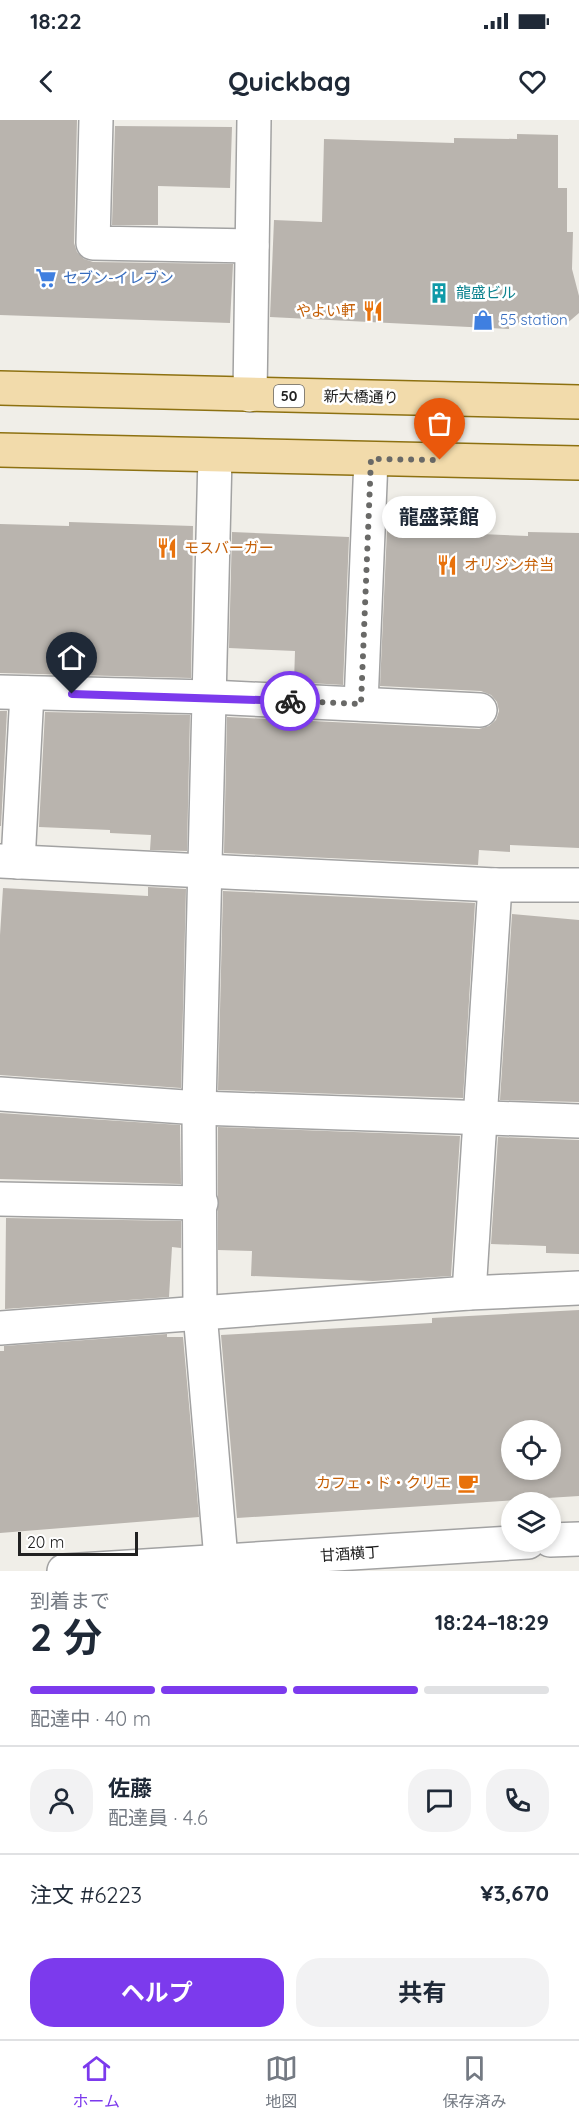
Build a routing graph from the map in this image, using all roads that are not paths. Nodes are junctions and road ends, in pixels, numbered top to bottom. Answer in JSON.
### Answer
{"nodes":[{"id":1,"x":96,"y":120,"type":"edge"},
{"id":2,"x":254,"y":120,"type":"edge"},
{"id":3,"x":252,"y":246,"type":"junction"},
{"id":4,"x":0,"y":388,"type":"edge"},
{"id":5,"x":250,"y":395,"type":"junction"},
{"id":6,"x":579,"y":402,"type":"edge"},
{"id":7,"x":0,"y":450,"type":"edge"},
{"id":8,"x":215,"y":456,"type":"junction"},
{"id":9,"x":371,"y":459,"type":"junction"},
{"id":10,"x":579,"y":463,"type":"edge"},
{"id":11,"x":13,"y":693,"type":"edge"},
{"id":12,"x":210,"y":697,"type":"junction"},
{"id":13,"x":361,"y":704,"type":"junction"},
{"id":14,"x":480,"y":710,"type":"dead end"},
{"id":15,"x":9,"y":861,"type":"edge"},
{"id":16,"x":206,"y":870,"type":"junction"},
{"id":17,"x":495,"y":885,"type":"junction"},
{"id":18,"x":579,"y":885,"type":"edge"},
{"id":19,"x":0,"y":1094,"type":"edge"},
{"id":20,"x":199,"y":1108,"type":"junction"},
{"id":21,"x":480,"y":1117,"type":"junction"},
{"id":22,"x":579,"y":1120,"type":"edge"},
{"id":23,"x":0,"y":1199,"type":"edge"},
{"id":24,"x":201,"y":1203,"type":"junction"},
{"id":25,"x":579,"y":1288,"type":"edge"},
{"id":26,"x":470,"y":1293,"type":"junction"},
{"id":27,"x":200,"y":1313,"type":"junction"},
{"id":28,"x":0,"y":1328,"type":"edge"},
{"id":29,"x":579,"y":1539,"type":"edge"},
{"id":30,"x":561,"y":1540,"type":"edge"},
{"id":31,"x":501,"y":1544,"type":"edge"},
{"id":32,"x":221,"y":1567,"type":"edge"},
{"id":33,"x":64,"y":1571,"type":"edge"}],
"edges":[{"from":1,"to":3,"type":"street"},
{"from":2,"to":3,"type":"street"},
{"from":3,"to":5,"type":"street"},
{"from":4,"to":5,"type":"main road","name":"新大橋通り","number":"50"},
{"from":5,"to":6,"type":"main road","name":"新大橋通り","number":"50"},
{"from":7,"to":8,"type":"main road"},
{"from":8,"to":9,"type":"main road"},
{"from":8,"to":12,"type":"street"},
{"from":9,"to":10,"type":"main road"},
{"from":9,"to":13,"type":"street"},
{"from":11,"to":12,"type":"street"},
{"from":11,"to":15,"type":"street"},
{"from":12,"to":13,"type":"street"},
{"from":12,"to":16,"type":"street"},
{"from":13,"to":14,"type":"street"},
{"from":15,"to":16,"type":"street"},
{"from":16,"to":17,"type":"street"},
{"from":16,"to":20,"type":"street"},
{"from":17,"to":18,"type":"street"},
{"from":17,"to":21,"type":"street"},
{"from":19,"to":20,"type":"street"},
{"from":20,"to":21,"type":"street"},
{"from":20,"to":24,"type":"street"},
{"from":21,"to":22,"type":"street"},
{"from":21,"to":26,"type":"street"},
{"from":23,"to":24,"type":"street"},
{"from":24,"to":27,"type":"street"},
{"from":25,"to":26,"type":"street"},
{"from":26,"to":27,"type":"street"},
{"from":27,"to":28,"type":"street"},
{"from":27,"to":32,"type":"street"},
{"from":29,"to":30,"type":"street"},
{"from":31,"to":32,"type":"street","name":"甘酒横丁"},
{"from":32,"to":33,"type":"street","name":"甘酒横丁"}]}
